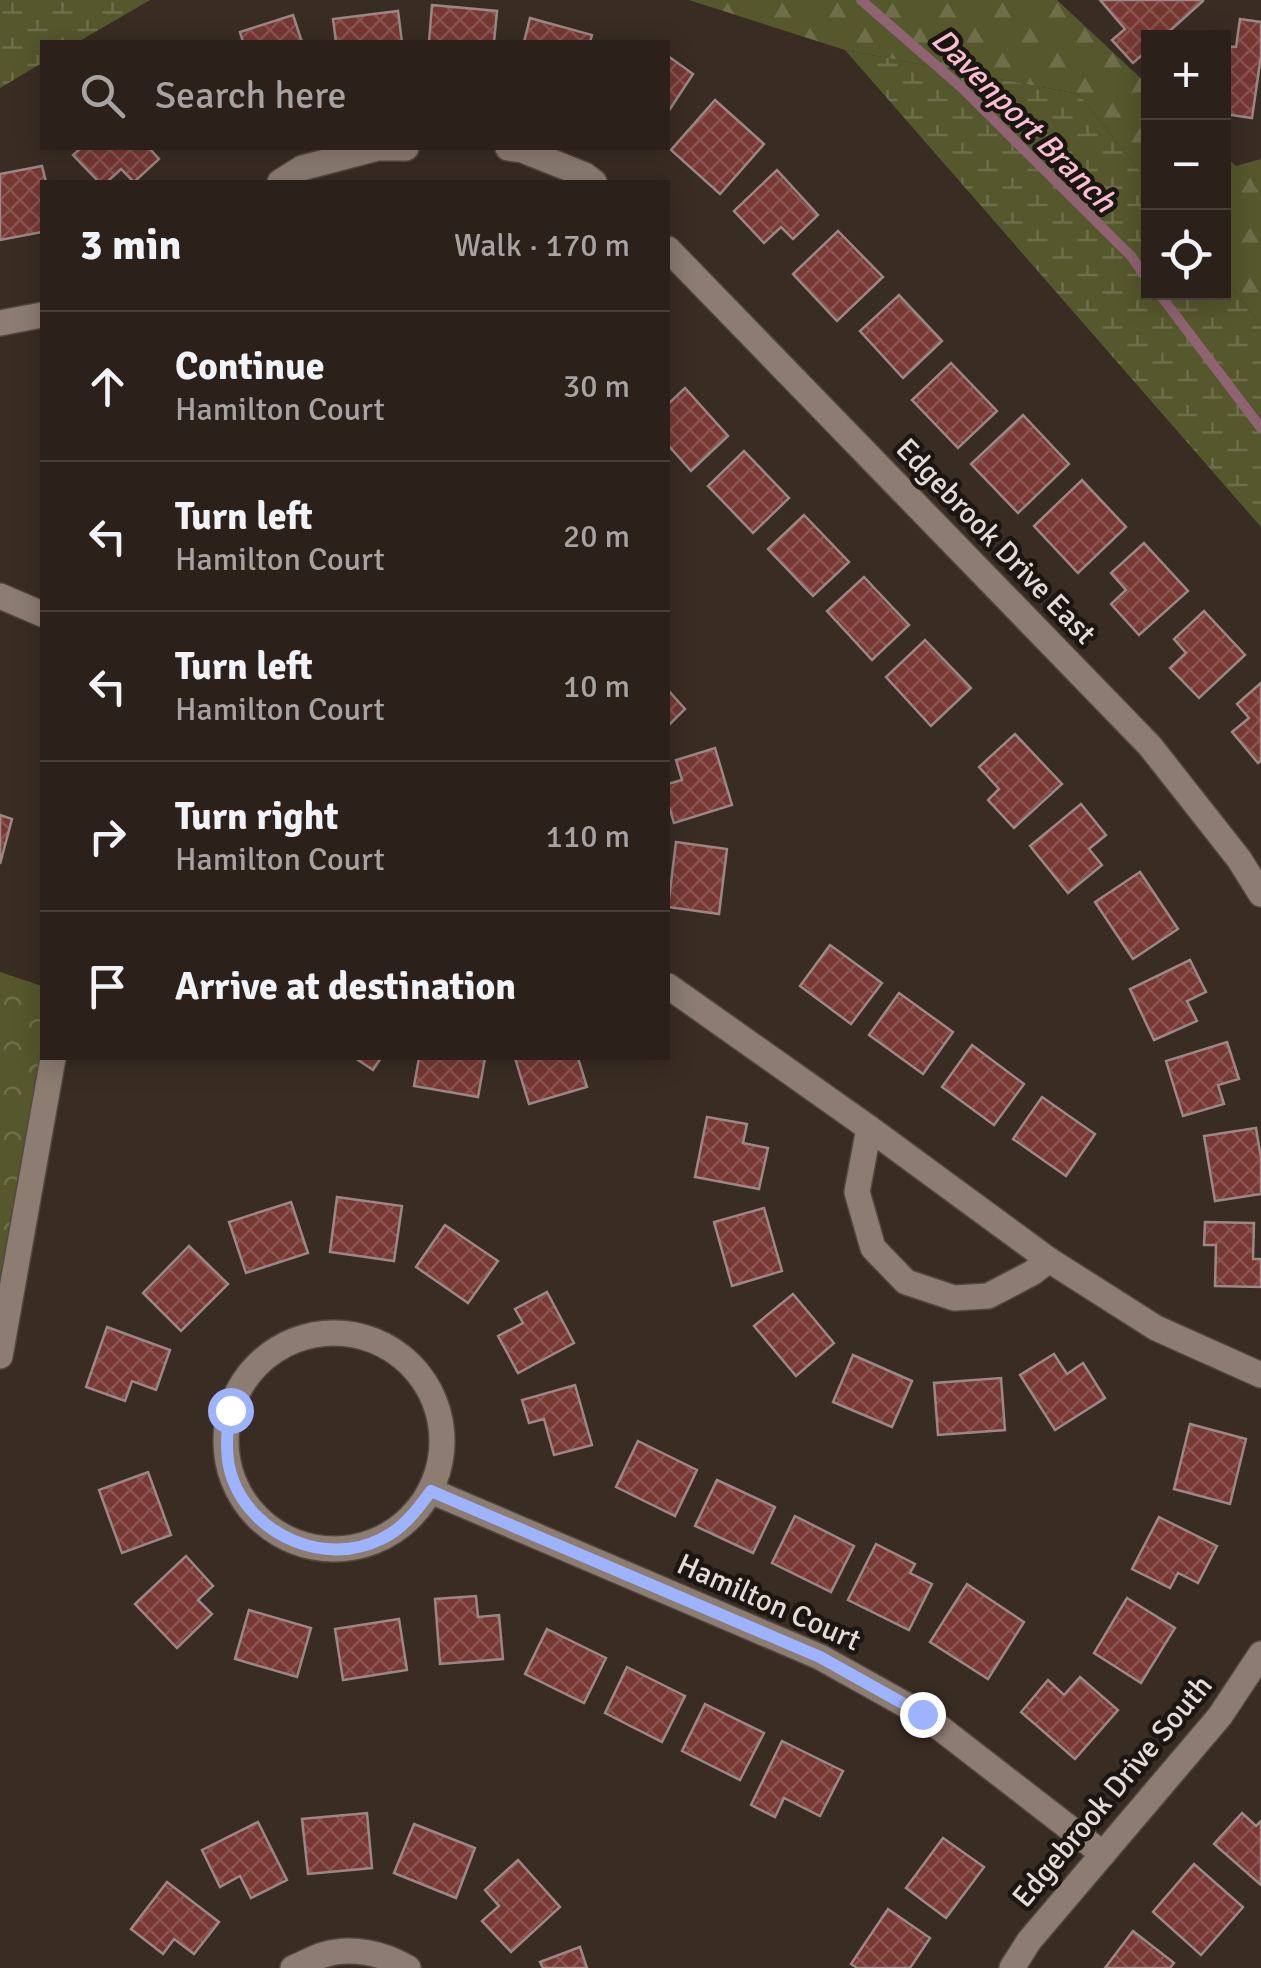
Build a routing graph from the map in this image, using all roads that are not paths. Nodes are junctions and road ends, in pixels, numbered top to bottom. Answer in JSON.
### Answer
{"nodes":[{"id":1,"x":370,"y":150,"type":"edge"},
{"id":2,"x":522,"y":150,"type":"edge"},
{"id":3,"x":283,"y":180,"type":"edge"},
{"id":4,"x":591,"y":180,"type":"edge"},
{"id":5,"x":670,"y":251,"type":"edge"},
{"id":6,"x":40,"y":316,"type":"edge"},
{"id":7,"x":0,"y":323,"type":"edge"},
{"id":8,"x":0,"y":596,"type":"edge"},
{"id":9,"x":40,"y":613,"type":"edge"},
{"id":10,"x":1261,"y":894,"type":"edge"},
{"id":11,"x":670,"y":987,"type":"edge"},
{"id":12,"x":53,"y":1060,"type":"edge"},
{"id":13,"x":869,"y":1128,"type":"junction"},
{"id":14,"x":1049,"y":1260,"type":"junction"},
{"id":15,"x":0,"y":1356,"type":"edge"},
{"id":16,"x":1261,"y":1374,"type":"edge"},
{"id":17,"x":431,"y":1491,"type":"junction"},
{"id":18,"x":1261,"y":1654,"type":"edge"},
{"id":19,"x":1103,"y":1854,"type":"junction"},
{"id":20,"x":293,"y":1968,"type":"edge"},
{"id":21,"x":408,"y":1968,"type":"edge"},
{"id":22,"x":1012,"y":1968,"type":"edge"}],
"edges":[{"from":1,"to":3,"type":"street"},
{"from":2,"to":4,"type":"street"},
{"from":5,"to":10,"type":"street","name":"Edgebrook Drive East"},
{"from":6,"to":7,"type":"street"},
{"from":8,"to":9,"type":"street"},
{"from":11,"to":13,"type":"street"},
{"from":12,"to":15,"type":"street"},
{"from":13,"to":14,"type":"street"},
{"from":13,"to":14,"type":"street"},
{"from":14,"to":16,"type":"street"},
{"from":17,"to":17,"type":"street"},
{"from":17,"to":19,"type":"street","name":"Hamilton Court"},
{"from":18,"to":19,"type":"street","name":"Edgebrook Drive South"},
{"from":19,"to":22,"type":"street","name":"Edgebrook Drive South"},
{"from":20,"to":21,"type":"street"}]}
